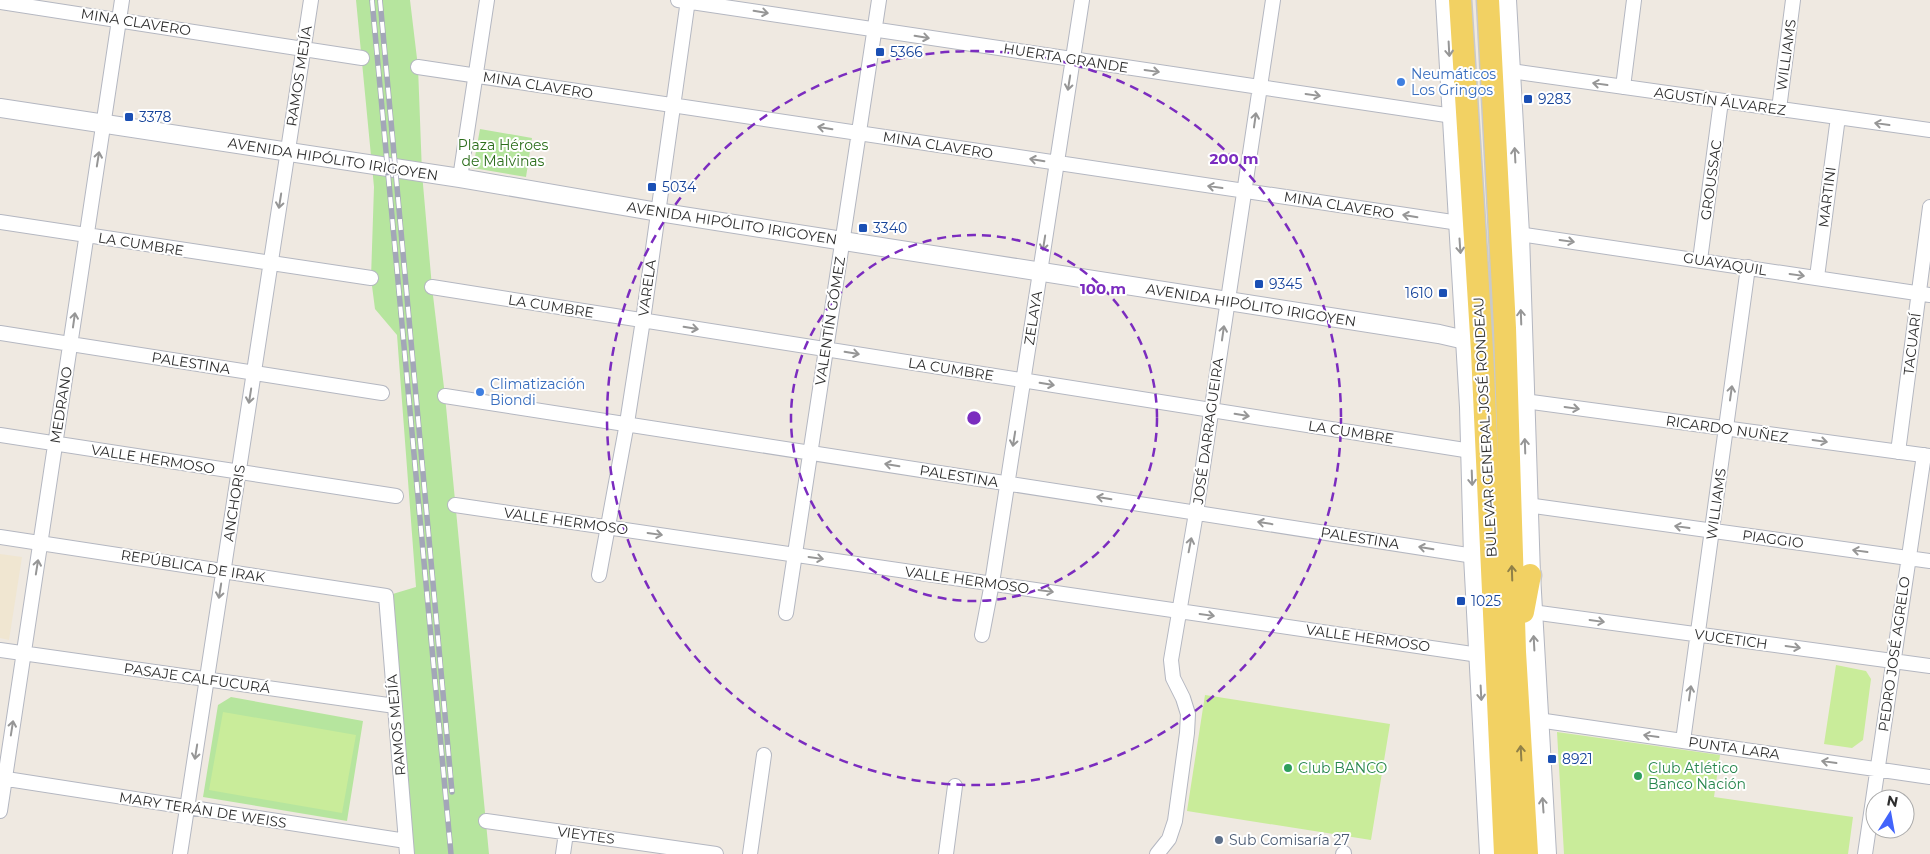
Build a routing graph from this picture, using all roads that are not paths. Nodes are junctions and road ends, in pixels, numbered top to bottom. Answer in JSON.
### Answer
{"nodes":[{"id":1,"x":122,"y":0,"type":"edge"},
{"id":2,"x":311,"y":0,"type":"edge"},
{"id":3,"x":487,"y":0,"type":"edge"},
{"id":4,"x":685,"y":0,"type":"edge"},
{"id":5,"x":879,"y":0,"type":"edge"},
{"id":6,"x":1082,"y":0,"type":"edge"},
{"id":7,"x":1273,"y":0,"type":"edge"},
{"id":8,"x":1446,"y":0,"type":"edge"},
{"id":9,"x":1460,"y":0,"type":"edge"},
{"id":10,"x":1488,"y":0,"type":"edge"},
{"id":11,"x":1506,"y":0,"type":"edge"},
{"id":12,"x":1634,"y":0,"type":"edge"},
{"id":13,"x":1793,"y":0,"type":"edge"},
{"id":14,"x":0,"y":2,"type":"edge"},
{"id":15,"x":119,"y":19,"type":"junction"},
{"id":16,"x":874,"y":29,"type":"junction"},
{"id":17,"x":303,"y":49,"type":"junction"},
{"id":18,"x":362,"y":58,"type":"dead end"},
{"id":19,"x":1072,"y":59,"type":"junction"},
{"id":20,"x":418,"y":67,"type":"dead end"},
{"id":21,"x":1510,"y":71,"type":"junction"},
{"id":22,"x":476,"y":76,"type":"junction"},
{"id":23,"x":1260,"y":87,"type":"junction"},
{"id":24,"x":1623,"y":87,"type":"junction"},
{"id":25,"x":1721,"y":101,"type":"junction"},
{"id":26,"x":673,"y":106,"type":"junction"},
{"id":27,"x":0,"y":108,"type":"edge"},
{"id":28,"x":1779,"y":109,"type":"junction"},
{"id":29,"x":1453,"y":116,"type":"junction"},
{"id":30,"x":1838,"y":117,"type":"junction"},
{"id":31,"x":103,"y":124,"type":"junction"},
{"id":32,"x":1930,"y":130,"type":"edge"},
{"id":33,"x":859,"y":133,"type":"junction"},
{"id":34,"x":1468,"y":136,"type":"junction"},
{"id":35,"x":288,"y":152,"type":"junction"},
{"id":36,"x":1057,"y":163,"type":"junction"},
{"id":37,"x":460,"y":178,"type":"junction"},
{"id":38,"x":1456,"y":178,"type":"junction"},
{"id":39,"x":1244,"y":191,"type":"junction"},
{"id":40,"x":1930,"y":207,"type":"edge"},
{"id":41,"x":658,"y":212,"type":"junction"},
{"id":42,"x":0,"y":222,"type":"edge"},
{"id":43,"x":1459,"y":223,"type":"junction"},
{"id":44,"x":1519,"y":234,"type":"junction"},
{"id":45,"x":86,"y":235,"type":"junction"},
{"id":46,"x":843,"y":241,"type":"junction"},
{"id":47,"x":1700,"y":260,"type":"junction"},
{"id":48,"x":270,"y":263,"type":"junction"},
{"id":49,"x":1748,"y":267,"type":"junction"},
{"id":50,"x":1040,"y":272,"type":"junction"},
{"id":51,"x":371,"y":278,"type":"dead end"},
{"id":52,"x":1817,"y":278,"type":"junction"},
{"id":53,"x":432,"y":288,"type":"dead end"},
{"id":54,"x":1924,"y":294,"type":"edge"},
{"id":55,"x":1227,"y":302,"type":"junction"},
{"id":56,"x":643,"y":320,"type":"junction"},
{"id":57,"x":0,"y":333,"type":"edge"},
{"id":58,"x":1514,"y":343,"type":"junction"},
{"id":59,"x":70,"y":344,"type":"junction"},
{"id":60,"x":1476,"y":344,"type":"junction"},
{"id":61,"x":826,"y":349,"type":"junction"},
{"id":62,"x":254,"y":373,"type":"junction"},
{"id":63,"x":1506,"y":378,"type":"junction"},
{"id":64,"x":1023,"y":380,"type":"junction"},
{"id":65,"x":382,"y":393,"type":"dead end"},
{"id":66,"x":445,"y":396,"type":"dead end"},
{"id":67,"x":1515,"y":401,"type":"junction"},
{"id":68,"x":1477,"y":405,"type":"junction"},
{"id":69,"x":1212,"y":410,"type":"junction"},
{"id":70,"x":627,"y":423,"type":"junction"},
{"id":71,"x":1726,"y":428,"type":"junction"},
{"id":72,"x":0,"y":436,"type":"edge"},
{"id":73,"x":55,"y":444,"type":"junction"},
{"id":74,"x":1471,"y":451,"type":"junction"},
{"id":75,"x":810,"y":452,"type":"junction"},
{"id":76,"x":1898,"y":452,"type":"junction"},
{"id":77,"x":1927,"y":455,"type":"edge"},
{"id":78,"x":238,"y":472,"type":"junction"},
{"id":79,"x":1008,"y":483,"type":"junction"},
{"id":80,"x":396,"y":496,"type":"dead end"},
{"id":81,"x":455,"y":505,"type":"dead end"},
{"id":82,"x":1527,"y":505,"type":"junction"},
{"id":83,"x":1196,"y":513,"type":"junction"},
{"id":84,"x":607,"y":527,"type":"junction"},
{"id":85,"x":1712,"y":531,"type":"junction"},
{"id":86,"x":0,"y":537,"type":"edge"},
{"id":87,"x":40,"y":543,"type":"junction"},
{"id":88,"x":795,"y":554,"type":"junction"},
{"id":89,"x":1474,"y":556,"type":"junction"},
{"id":90,"x":1908,"y":558,"type":"junction"},
{"id":91,"x":1930,"y":561,"type":"edge"},
{"id":92,"x":223,"y":571,"type":"junction"},
{"id":93,"x":599,"y":575,"type":"dead end"},
{"id":94,"x":1530,"y":575,"type":"junction"},
{"id":95,"x":992,"y":584,"type":"junction"},
{"id":96,"x":386,"y":596,"type":"joint"},
{"id":97,"x":1178,"y":611,"type":"junction"},
{"id":98,"x":1532,"y":612,"type":"junction"},
{"id":99,"x":786,"y":613,"type":"dead end"},
{"id":100,"x":1698,"y":634,"type":"junction"},
{"id":101,"x":982,"y":635,"type":"dead end"},
{"id":102,"x":0,"y":650,"type":"edge"},
{"id":103,"x":1515,"y":652,"type":"junction"},
{"id":104,"x":24,"y":653,"type":"junction"},
{"id":105,"x":1479,"y":655,"type":"junction"},
{"id":106,"x":1893,"y":661,"type":"junction"},
{"id":107,"x":1930,"y":666,"type":"edge"},
{"id":108,"x":207,"y":679,"type":"junction"},
{"id":109,"x":395,"y":706,"type":"junction"},
{"id":110,"x":1538,"y":720,"type":"junction"},
{"id":111,"x":1683,"y":741,"type":"junction"},
{"id":112,"x":764,"y":755,"type":"dead end"},
{"id":113,"x":1877,"y":769,"type":"junction"},
{"id":114,"x":1930,"y":777,"type":"edge"},
{"id":115,"x":2,"y":779,"type":"edge"},
{"id":116,"x":956,"y":786,"type":"dead end"},
{"id":117,"x":187,"y":807,"type":"junction"},
{"id":118,"x":0,"y":811,"type":"edge"},
{"id":119,"x":486,"y":821,"type":"dead end"},
{"id":120,"x":566,"y":833,"type":"junction"},
{"id":121,"x":406,"y":848,"type":"edge"},
{"id":122,"x":180,"y":854,"type":"edge"},
{"id":123,"x":563,"y":854,"type":"edge"},
{"id":124,"x":716,"y":854,"type":"edge"},
{"id":125,"x":750,"y":854,"type":"edge"},
{"id":126,"x":946,"y":854,"type":"edge"},
{"id":127,"x":1157,"y":854,"type":"edge"},
{"id":128,"x":1490,"y":854,"type":"edge"},
{"id":129,"x":1505,"y":854,"type":"edge"},
{"id":130,"x":1527,"y":854,"type":"edge"},
{"id":131,"x":1546,"y":854,"type":"edge"},
{"id":132,"x":1865,"y":854,"type":"edge"}],
"edges":[{"from":1,"to":15,"type":"street","name":"MEDRANO"},
{"from":2,"to":17,"type":"street","name":"RAMOS MEJÍA"},
{"from":3,"to":22,"type":"street"},
{"from":4,"to":16,"type":"street","name":"HUERTA GRANDE","one_way":true},
{"from":4,"to":26,"type":"street","name":"VARELA"},
{"from":5,"to":16,"type":"street","name":"VALENTÍN GÓMEZ"},
{"from":6,"to":19,"type":"street","name":"ZELAYA"},
{"from":7,"to":23,"type":"street","name":"JOSÉ DARRAGUEIRA"},
{"from":8,"to":29,"type":"main road","name":"BULEVAR GENERAL JOSÉ RONDEAU","one_way":true},
{"from":9,"to":34,"type":"main road","name":"BULEVAR GENERAL JOSÉ RONDEAU"},
{"from":10,"to":58,"type":"main road","name":"BULEVAR GENERAL JOSÉ RONDEAU"},
{"from":11,"to":21,"type":"main road","name":"BULEVAR GENERAL JOSÉ RONDEAU"},
{"from":12,"to":24,"type":"street"},
{"from":13,"to":28,"type":"street","name":"WILLIAMS"},
{"from":14,"to":15,"type":"street","name":"MINA CLAVERO"},
{"from":15,"to":17,"type":"street","name":"MINA CLAVERO"},
{"from":15,"to":31,"type":"street","name":"MEDRANO"},
{"from":16,"to":19,"type":"street","name":"HUERTA GRANDE","one_way":true},
{"from":16,"to":33,"type":"street","name":"VALENTÍN GÓMEZ"},
{"from":17,"to":18,"type":"street","name":"MINA CLAVERO"},
{"from":17,"to":35,"type":"street","name":"RAMOS MEJÍA"},
{"from":19,"to":23,"type":"street","name":"HUERTA GRANDE","one_way":true},
{"from":19,"to":36,"type":"street","name":"ZELAYA","one_way":true},
{"from":20,"to":22,"type":"street","name":"MINA CLAVERO"},
{"from":24,"to":21,"type":"street","name":"AGUSTÍN ÁLVAREZ","one_way":true},
{"from":44,"to":21,"type":"main road","name":"BULEVAR GENERAL JOSÉ RONDEAU","one_way":true},
{"from":22,"to":26,"type":"street","name":"MINA CLAVERO"},
{"from":22,"to":37,"type":"street"},
{"from":23,"to":29,"type":"street","name":"HUERTA GRANDE","one_way":true},
{"from":39,"to":23,"type":"street","name":"JOSÉ DARRAGUEIRA","one_way":true},
{"from":24,"to":25,"type":"street","name":"AGUSTÍN ÁLVAREZ"},
{"from":25,"to":28,"type":"street","name":"AGUSTÍN ÁLVAREZ"},
{"from":25,"to":47,"type":"street","name":"GROUSSAC"},
{"from":33,"to":26,"type":"street","name":"MINA CLAVERO","one_way":true},
{"from":26,"to":41,"type":"street","name":"VARELA"},
{"from":27,"to":31,"type":"street","name":"AVENIDA HIPÓLITO IRIGOYEN"},
{"from":28,"to":30,"type":"street","name":"AGUSTÍN ÁLVAREZ"},
{"from":29,"to":38,"type":"main road","name":"BULEVAR GENERAL JOSÉ RONDEAU"},
{"from":32,"to":30,"type":"street","name":"AGUSTÍN ÁLVAREZ","one_way":true},
{"from":30,"to":52,"type":"street","name":"MARTINI"},
{"from":31,"to":35,"type":"street","name":"AVENIDA HIPÓLITO IRIGOYEN"},
{"from":45,"to":31,"type":"street","name":"MEDRANO","one_way":true},
{"from":36,"to":33,"type":"street","name":"MINA CLAVERO","one_way":true},
{"from":33,"to":46,"type":"street","name":"VALENTÍN GÓMEZ"},
{"from":34,"to":38,"type":"main road"},
{"from":34,"to":60,"type":"main road","name":"BULEVAR GENERAL JOSÉ RONDEAU"},
{"from":35,"to":37,"type":"street","name":"AVENIDA HIPÓLITO IRIGOYEN"},
{"from":35,"to":48,"type":"street","name":"ANCHORIS","one_way":true},
{"from":39,"to":36,"type":"street","name":"MINA CLAVERO","one_way":true},
{"from":36,"to":50,"type":"street","name":"ZELAYA","one_way":true},
{"from":37,"to":41,"type":"street","name":"AVENIDA HIPÓLITO IRIGOYEN"},
{"from":38,"to":43,"type":"main road","name":"BULEVAR GENERAL JOSÉ RONDEAU"},
{"from":43,"to":39,"type":"street","name":"MINA CLAVERO","one_way":true},
{"from":39,"to":55,"type":"street","name":"JOSÉ DARRAGUEIRA"},
{"from":40,"to":54,"type":"street","name":"TACUARÍ"},
{"from":41,"to":46,"type":"street","name":"AVENIDA HIPÓLITO IRIGOYEN"},
{"from":41,"to":56,"type":"street","name":"VARELA"},
{"from":42,"to":45,"type":"street","name":"LA CUMBRE"},
{"from":43,"to":60,"type":"main road","name":"BULEVAR GENERAL JOSÉ RONDEAU","one_way":true},
{"from":44,"to":47,"type":"street","name":"GUAYAQUIL","one_way":true},
{"from":58,"to":44,"type":"main road","name":"BULEVAR GENERAL JOSÉ RONDEAU","one_way":true},
{"from":45,"to":48,"type":"street","name":"LA CUMBRE"},
{"from":59,"to":45,"type":"street","name":"MEDRANO","one_way":true},
{"from":46,"to":50,"type":"street","name":"AVENIDA HIPÓLITO IRIGOYEN"},
{"from":46,"to":61,"type":"street","name":"VALENTÍN GÓMEZ"},
{"from":47,"to":49,"type":"street","name":"GUAYAQUIL"},
{"from":48,"to":51,"type":"street","name":"LA CUMBRE"},
{"from":48,"to":62,"type":"street","name":"ANCHORIS"},
{"from":49,"to":52,"type":"street","name":"GUAYAQUIL","one_way":true},
{"from":71,"to":49,"type":"street","name":"WILLIAMS","one_way":true},
{"from":50,"to":55,"type":"street","name":"AVENIDA HIPÓLITO IRIGOYEN"},
{"from":50,"to":64,"type":"street","name":"ZELAYA"},
{"from":52,"to":54,"type":"street","name":"GUAYAQUIL"},
{"from":53,"to":56,"type":"street","name":"LA CUMBRE"},
{"from":54,"to":76,"type":"street","name":"TACUARÍ"},
{"from":55,"to":60,"type":"street","name":"AVENIDA HIPÓLITO IRIGOYEN"},
{"from":69,"to":55,"type":"street","name":"JOSÉ DARRAGUEIRA","one_way":true},
{"from":56,"to":61,"type":"street","name":"LA CUMBRE","one_way":true},
{"from":56,"to":70,"type":"street","name":"VARELA"},
{"from":57,"to":59,"type":"street","name":"PALESTINA"},
{"from":58,"to":60,"type":"main road"},
{"from":58,"to":63,"type":"main road","name":"BULEVAR GENERAL JOSÉ RONDEAU"},
{"from":58,"to":67,"type":"main road","name":"BULEVAR GENERAL JOSÉ RONDEAU"},
{"from":59,"to":62,"type":"street","name":"PALESTINA"},
{"from":59,"to":73,"type":"street","name":"MEDRANO"},
{"from":60,"to":63,"type":"main road"},
{"from":60,"to":68,"type":"main road","name":"BULEVAR GENERAL JOSÉ RONDEAU"},
{"from":61,"to":64,"type":"street","name":"LA CUMBRE","one_way":true},
{"from":61,"to":75,"type":"street","name":"VALENTÍN GÓMEZ"},
{"from":62,"to":65,"type":"street","name":"PALESTINA"},
{"from":62,"to":78,"type":"street","name":"ANCHORIS","one_way":true},
{"from":63,"to":67,"type":"main road","name":"BULEVAR GENERAL JOSÉ RONDEAU"},
{"from":64,"to":69,"type":"street","name":"LA CUMBRE","one_way":true},
{"from":64,"to":79,"type":"street","name":"ZELAYA","one_way":true},
{"from":66,"to":70,"type":"street","name":"PALESTINA"},
{"from":67,"to":68,"type":"main road"},
{"from":67,"to":71,"type":"street","name":"RICARDO NUÑEZ","one_way":true},
{"from":82,"to":67,"type":"main road","name":"BULEVAR GENERAL JOSÉ RONDEAU","one_way":true},
{"from":103,"to":67,"type":"main road","name":"BULEVAR GENERAL JOSÉ RONDEAU","one_way":true},
{"from":68,"to":74,"type":"main road","name":"BULEVAR GENERAL JOSÉ RONDEAU"},
{"from":68,"to":129,"type":"main road","name":"BULEVAR GENERAL JOSÉ RONDEAU"},
{"from":69,"to":74,"type":"street","name":"LA CUMBRE","one_way":true},
{"from":69,"to":83,"type":"street","name":"JOSÉ DARRAGUEIRA"},
{"from":70,"to":75,"type":"street","name":"PALESTINA"},
{"from":70,"to":84,"type":"street","name":"VARELA"},
{"from":71,"to":76,"type":"street","name":"RICARDO NUÑEZ","one_way":true},
{"from":71,"to":85,"type":"street","name":"WILLIAMS"},
{"from":72,"to":73,"type":"street","name":"VALLE HERMOSO"},
{"from":73,"to":78,"type":"street","name":"VALLE HERMOSO"},
{"from":73,"to":87,"type":"street","name":"MEDRANO"},
{"from":74,"to":89,"type":"main road","name":"BULEVAR GENERAL JOSÉ RONDEAU","one_way":true},
{"from":79,"to":75,"type":"street","name":"PALESTINA","one_way":true},
{"from":75,"to":88,"type":"street","name":"VALENTÍN GÓMEZ"},
{"from":76,"to":77,"type":"street","name":"RICARDO NUÑEZ"},
{"from":77,"to":90,"type":"street","name":"PEDRO JOSÉ AGRELO"},
{"from":78,"to":80,"type":"street","name":"VALLE HERMOSO"},
{"from":78,"to":92,"type":"street","name":"ANCHORIS"},
{"from":83,"to":79,"type":"street","name":"PALESTINA","one_way":true},
{"from":79,"to":95,"type":"street","name":"ZELAYA"},
{"from":81,"to":84,"type":"street","name":"VALLE HERMOSO"},
{"from":85,"to":82,"type":"street","name":"PIAGGIO","one_way":true},
{"from":82,"to":94,"type":"main road","name":"BULEVAR GENERAL JOSÉ RONDEAU"},
{"from":89,"to":83,"type":"street","name":"PALESTINA","one_way":true},
{"from":97,"to":83,"type":"street","name":"JOSÉ DARRAGUEIRA","one_way":true},
{"from":84,"to":88,"type":"street","name":"VALLE HERMOSO","one_way":true},
{"from":84,"to":93,"type":"street","name":"VARELA"},
{"from":90,"to":85,"type":"street","name":"PIAGGIO","one_way":true},
{"from":85,"to":100,"type":"street","name":"WILLIAMS"},
{"from":86,"to":87,"type":"street","name":"REPÚBLICA DE IRAK"},
{"from":87,"to":92,"type":"street","name":"REPÚBLICA DE IRAK"},
{"from":104,"to":87,"type":"street","name":"MEDRANO","one_way":true},
{"from":88,"to":95,"type":"street","name":"VALLE HERMOSO","one_way":true},
{"from":88,"to":99,"type":"street","name":"VALENTÍN GÓMEZ"},
{"from":89,"to":105,"type":"main road","name":"BULEVAR GENERAL JOSÉ RONDEAU"},
{"from":90,"to":91,"type":"street","name":"PIAGGIO"},
{"from":90,"to":106,"type":"street","name":"PEDRO JOSÉ AGRELO"},
{"from":92,"to":96,"type":"street","name":"REPÚBLICA DE IRAK"},
{"from":92,"to":108,"type":"street","name":"ANCHORIS","one_way":true},
{"from":94,"to":98,"type":"main road","name":"BULEVAR GENERAL JOSÉ RONDEAU"},
{"from":94,"to":103,"type":"main road"},
{"from":95,"to":97,"type":"street","name":"VALLE HERMOSO","one_way":true},
{"from":95,"to":101,"type":"street","name":"ZELAYA"},
{"from":96,"to":109,"type":"street","name":"RAMOS MEJÍA"},
{"from":97,"to":105,"type":"street","name":"VALLE HERMOSO","one_way":true},
{"from":97,"to":127,"type":"street","name":"JOSÉ DARRAGUEIRA"},
{"from":98,"to":100,"type":"street","name":"VUCETICH","one_way":true},
{"from":110,"to":98,"type":"main road","name":"BULEVAR GENERAL JOSÉ RONDEAU","one_way":true},
{"from":100,"to":106,"type":"street","name":"VUCETICH","one_way":true},
{"from":111,"to":100,"type":"street","name":"WILLIAMS","one_way":true},
{"from":102,"to":104,"type":"street","name":"PASAJE CALFUCURÁ"},
{"from":130,"to":103,"type":"main road","name":"BULEVAR GENERAL JOSÉ RONDEAU","one_way":true},
{"from":104,"to":108,"type":"street","name":"PASAJE CALFUCURÁ"},
{"from":115,"to":104,"type":"street","name":"MEDRANO","one_way":true},
{"from":105,"to":128,"type":"main road","name":"BULEVAR GENERAL JOSÉ RONDEAU","one_way":true},
{"from":106,"to":107,"type":"street","name":"VUCETICH"},
{"from":106,"to":113,"type":"street","name":"PEDRO JOSÉ AGRELO"},
{"from":108,"to":109,"type":"street","name":"PASAJE CALFUCURÁ"},
{"from":108,"to":117,"type":"street","name":"ANCHORIS","one_way":true},
{"from":109,"to":121,"type":"street","name":"RAMOS MEJÍA"},
{"from":111,"to":110,"type":"street","name":"PUNTA LARA","one_way":true},
{"from":131,"to":110,"type":"main road","name":"BULEVAR GENERAL JOSÉ RONDEAU","one_way":true},
{"from":113,"to":111,"type":"street","name":"PUNTA LARA","one_way":true},
{"from":112,"to":125,"type":"street"},
{"from":113,"to":114,"type":"street","name":"PUNTA LARA"},
{"from":113,"to":132,"type":"street","name":"PEDRO JOSÉ AGRELO"},
{"from":115,"to":117,"type":"street","name":"MARY TERÁN DE WEISS"},
{"from":115,"to":118,"type":"street","name":"MEDRANO"},
{"from":116,"to":126,"type":"street"},
{"from":117,"to":121,"type":"street","name":"MARY TERÁN DE WEISS"},
{"from":117,"to":122,"type":"street","name":"ANCHORIS"},
{"from":119,"to":120,"type":"street","name":"VIEYTES"},
{"from":120,"to":123,"type":"street"},
{"from":120,"to":124,"type":"street","name":"VIEYTES"}]}
